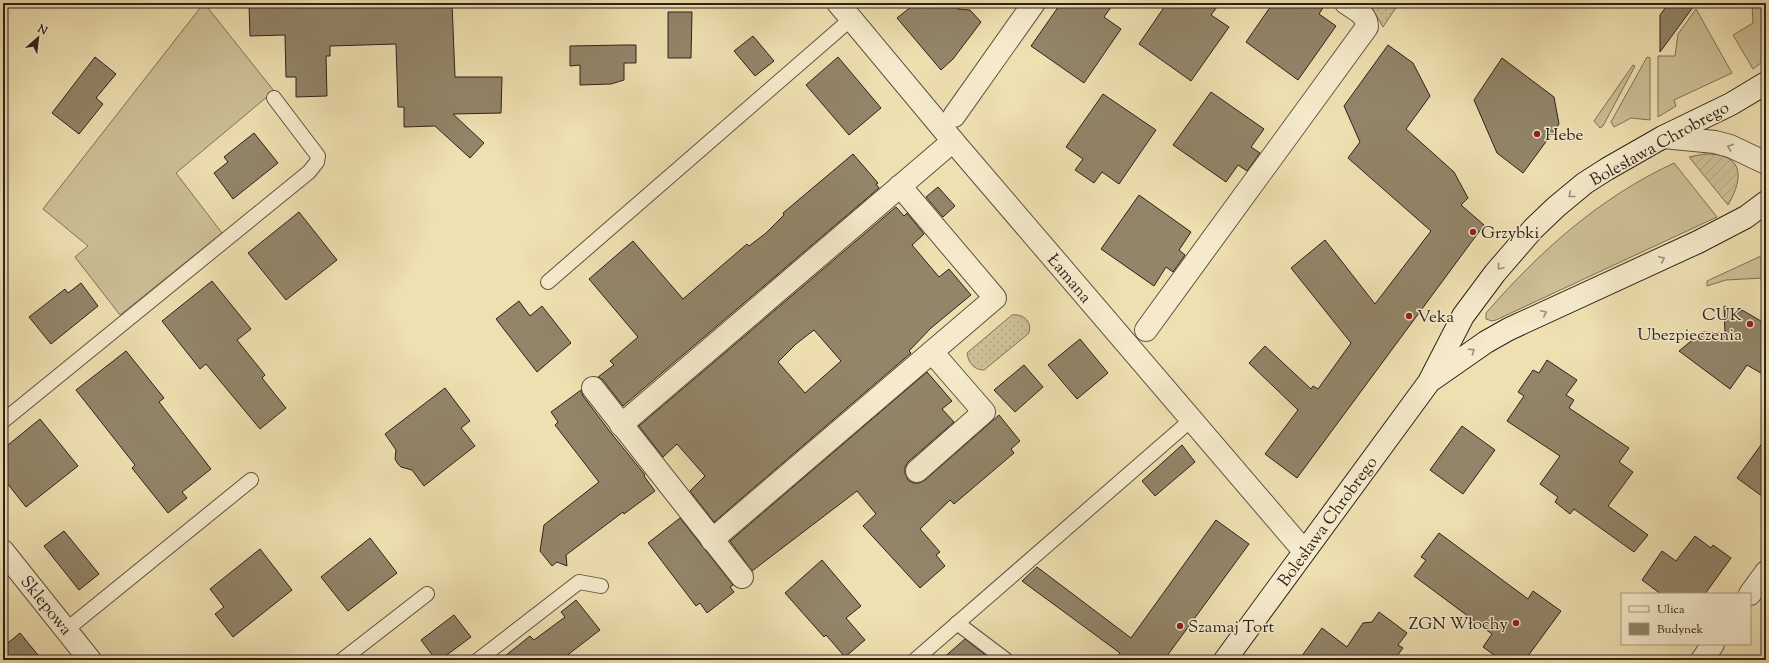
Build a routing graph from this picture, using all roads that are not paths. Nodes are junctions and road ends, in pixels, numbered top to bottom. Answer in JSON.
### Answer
{"nodes":[{"id":1,"x":838,"y":3,"type":"edge"},
{"id":2,"x":1034,"y":3,"type":"edge"},
{"id":3,"x":1346,"y":3,"type":"edge"},
{"id":4,"x":852,"y":19,"type":"junction"},
{"id":5,"x":1766,"y":83,"type":"edge"},
{"id":6,"x":274,"y":98,"type":"dead end"},
{"id":7,"x":950,"y":128,"type":"junction"},
{"id":8,"x":1663,"y":137,"type":"junction"},
{"id":9,"x":1766,"y":162,"type":"edge"},
{"id":10,"x":900,"y":186,"type":"junction"},
{"id":11,"x":1766,"y":202,"type":"edge"},
{"id":12,"x":548,"y":282,"type":"dead end"},
{"id":13,"x":1146,"y":330,"type":"joint"},
{"id":14,"x":1132,"y":351,"type":"junction"},
{"id":15,"x":932,"y":352,"type":"junction"},
{"id":16,"x":1429,"y":382,"type":"junction"},
{"id":17,"x":593,"y":388,"type":"dead end"},
{"id":18,"x":1191,"y":420,"type":"junction"},
{"id":19,"x":3,"y":421,"type":"edge"},
{"id":20,"x":621,"y":425,"type":"junction"},
{"id":21,"x":917,"y":471,"type":"dead end"},
{"id":22,"x":251,"y":480,"type":"dead end"},
{"id":23,"x":712,"y":540,"type":"junction"},
{"id":24,"x":3,"y":550,"type":"edge"},
{"id":25,"x":1304,"y":551,"type":"junction"},
{"id":26,"x":1766,"y":572,"type":"edge"},
{"id":27,"x":742,"y":577,"type":"dead end"},
{"id":28,"x":601,"y":586,"type":"dead end"},
{"id":29,"x":1751,"y":593,"type":"edge"},
{"id":30,"x":427,"y":594,"type":"dead end"},
{"id":31,"x":957,"y":623,"type":"junction"},
{"id":32,"x":66,"y":630,"type":"junction"},
{"id":33,"x":1712,"y":645,"type":"edge"},
{"id":34,"x":85,"y":658,"type":"edge"},
{"id":35,"x":342,"y":660,"type":"edge"},
{"id":36,"x":478,"y":660,"type":"edge"},
{"id":37,"x":915,"y":660,"type":"edge"},
{"id":38,"x":1006,"y":660,"type":"edge"},
{"id":39,"x":1225,"y":660,"type":"edge"},
{"id":40,"x":1702,"y":660,"type":"edge"}],
"edges":[{"from":1,"to":4,"type":"street","name":"Łamana"},
{"from":2,"to":7,"type":"street"},
{"from":3,"to":13,"type":"street"},
{"from":4,"to":7,"type":"street","name":"Łamana"},
{"from":4,"to":12,"type":"lane"},
{"from":5,"to":8,"type":"street","name":"Bolesława Chrobrego"},
{"from":6,"to":19,"type":"lane"},
{"from":7,"to":10,"type":"street"},
{"from":7,"to":14,"type":"street","name":"Łamana"},
{"from":9,"to":8,"type":"street","one_way":true},
{"from":8,"to":16,"type":"street","name":"Bolesława Chrobrego","one_way":true},
{"from":10,"to":15,"type":"street"},
{"from":10,"to":20,"type":"street"},
{"from":16,"to":11,"type":"street","name":"Bolesława Chrobrego","one_way":true},
{"from":13,"to":14,"type":"lane"},
{"from":14,"to":18,"type":"street","name":"Łamana"},
{"from":15,"to":21,"type":"street"},
{"from":15,"to":23,"type":"street"},
{"from":16,"to":25,"type":"street","name":"Bolesława Chrobrego"},
{"from":17,"to":20,"type":"street"},
{"from":18,"to":25,"type":"street","name":"Łamana"},
{"from":18,"to":31,"type":"lane"},
{"from":20,"to":23,"type":"street"},
{"from":22,"to":32,"type":"lane"},
{"from":23,"to":27,"type":"street"},
{"from":24,"to":32,"type":"street","name":"Sklepowa"},
{"from":25,"to":39,"type":"street","name":"Bolesława Chrobrego"},
{"from":26,"to":29,"type":"street"},
{"from":28,"to":36,"type":"lane"},
{"from":30,"to":35,"type":"lane"},
{"from":31,"to":37,"type":"lane"},
{"from":31,"to":38,"type":"lane"},
{"from":32,"to":34,"type":"street","name":"Sklepowa"},
{"from":33,"to":40,"type":"street"}]}
